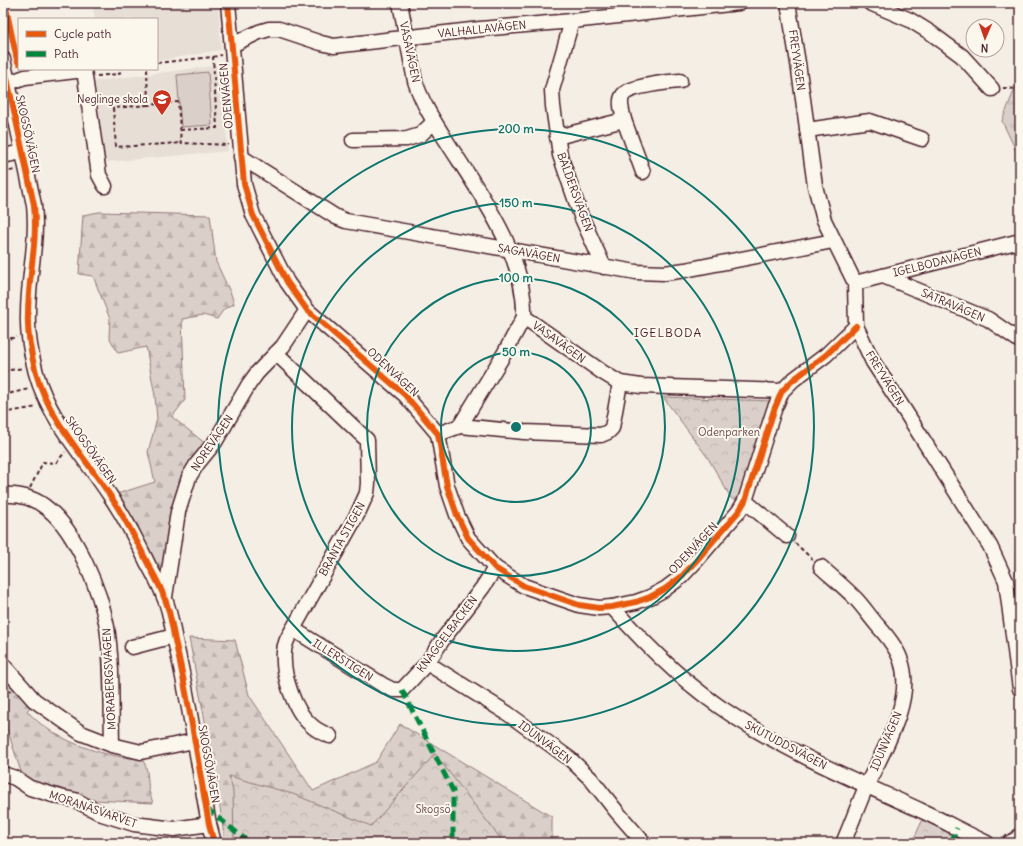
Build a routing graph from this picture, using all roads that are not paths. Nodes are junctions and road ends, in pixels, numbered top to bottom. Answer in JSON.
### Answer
{"nodes":[{"id":1,"x":228,"y":3,"type":"edge"},
{"id":2,"x":400,"y":3,"type":"edge"},
{"id":3,"x":739,"y":3,"type":"edge"},
{"id":4,"x":788,"y":3,"type":"edge"},
{"id":5,"x":870,"y":3,"type":"edge"},
{"id":6,"x":572,"y":21,"type":"junction"},
{"id":7,"x":406,"y":37,"type":"junction"},
{"id":8,"x":228,"y":50,"type":"junction"},
{"id":9,"x":3,"y":58,"type":"edge"},
{"id":10,"x":680,"y":81,"type":"dead end"},
{"id":11,"x":5,"y":84,"type":"edge"},
{"id":12,"x":992,"y":88,"type":"road end"},
{"id":13,"x":624,"y":120,"type":"junction"},
{"id":14,"x":434,"y":122,"type":"junction"},
{"id":15,"x":807,"y":130,"type":"junction"},
{"id":16,"x":557,"y":138,"type":"junction"},
{"id":17,"x":922,"y":139,"type":"dead end"},
{"id":18,"x":353,"y":140,"type":"dead end"},
{"id":19,"x":240,"y":151,"type":"junction"},
{"id":20,"x":22,"y":152,"type":"junction"},
{"id":21,"x":3,"y":156,"type":"edge"},
{"id":22,"x":643,"y":172,"type":"dead end"},
{"id":23,"x":105,"y":186,"type":"dead end"},
{"id":24,"x":834,"y":241,"type":"junction"},
{"id":25,"x":1020,"y":241,"type":"edge"},
{"id":26,"x":510,"y":250,"type":"junction"},
{"id":27,"x":604,"y":267,"type":"junction"},
{"id":28,"x":883,"y":276,"type":"junction"},
{"id":29,"x":855,"y":283,"type":"junction"},
{"id":30,"x":307,"y":310,"type":"junction"},
{"id":31,"x":524,"y":317,"type":"junction"},
{"id":32,"x":856,"y":326,"type":"junction"},
{"id":33,"x":1020,"y":341,"type":"edge"},
{"id":34,"x":276,"y":353,"type":"junction"},
{"id":35,"x":620,"y":383,"type":"junction"},
{"id":36,"x":782,"y":391,"type":"junction"},
{"id":37,"x":460,"y":426,"type":"junction"},
{"id":38,"x":438,"y":434,"type":"junction"},
{"id":39,"x":3,"y":495,"type":"edge"},
{"id":40,"x":745,"y":501,"type":"junction"},
{"id":41,"x":787,"y":536,"type":"road end"},
{"id":42,"x":821,"y":567,"type":"road end"},
{"id":43,"x":495,"y":568,"type":"junction"},
{"id":44,"x":1006,"y":581,"type":"junction"},
{"id":45,"x":165,"y":597,"type":"junction"},
{"id":46,"x":1020,"y":597,"type":"edge"},
{"id":47,"x":612,"y":607,"type":"junction"},
{"id":48,"x":293,"y":629,"type":"junction"},
{"id":49,"x":174,"y":636,"type":"junction"},
{"id":50,"x":132,"y":647,"type":"dead end"},
{"id":51,"x":427,"y":663,"type":"junction"},
{"id":52,"x":3,"y":665,"type":"edge"},
{"id":53,"x":1020,"y":689,"type":"edge"},
{"id":54,"x":393,"y":690,"type":"joint"},
{"id":55,"x":330,"y":736,"type":"dead end"},
{"id":56,"x":194,"y":741,"type":"junction"},
{"id":57,"x":112,"y":745,"type":"junction"},
{"id":58,"x":3,"y":774,"type":"edge"},
{"id":59,"x":866,"y":786,"type":"junction"},
{"id":60,"x":209,"y":824,"type":"junction"},
{"id":61,"x":1020,"y":835,"type":"edge"},
{"id":62,"x":214,"y":843,"type":"edge"},
{"id":63,"x":644,"y":843,"type":"edge"},
{"id":64,"x":843,"y":843,"type":"edge"},
{"id":65,"x":987,"y":843,"type":"edge"},
{"id":66,"x":1009,"y":843,"type":"edge"}],
"edges":[{"from":1,"to":8,"type":"street","name":"ODENVÄGEN"},
{"from":2,"to":7,"type":"street","name":"VASAVÄGEN"},
{"from":3,"to":6,"type":"street","name":"VALHALLAVÄGEN"},
{"from":4,"to":15,"type":"street","name":"FREYVÄGEN"},
{"from":5,"to":12,"type":"street"},
{"from":6,"to":7,"type":"street","name":"VALHALLAVÄGEN"},
{"from":6,"to":16,"type":"street","name":"BALDERSVÄGEN"},
{"from":7,"to":8,"type":"street","name":"VALHALLAVÄGEN"},
{"from":7,"to":14,"type":"street","name":"VASAVÄGEN"},
{"from":8,"to":19,"type":"street","name":"ODENVÄGEN"},
{"from":9,"to":11,"type":"street","name":"SKOGSÖVÄGEN"},
{"from":10,"to":13,"type":"street"},
{"from":11,"to":20,"type":"street","name":"SKOGSÖVÄGEN"},
{"from":11,"to":23,"type":"street"},
{"from":13,"to":16,"type":"street"},
{"from":13,"to":22,"type":"street"},
{"from":14,"to":18,"type":"street"},
{"from":14,"to":26,"type":"street","name":"VASAVÄGEN"},
{"from":15,"to":17,"type":"street"},
{"from":15,"to":24,"type":"street","name":"FREYVÄGEN"},
{"from":16,"to":27,"type":"street","name":"BALDERSVÄGEN"},
{"from":19,"to":26,"type":"street","name":"SAGAVÄGEN"},
{"from":19,"to":30,"type":"street","name":"ODENVÄGEN"},
{"from":20,"to":21,"type":"street"},
{"from":20,"to":45,"type":"street","name":"SKOGSÖVÄGEN"},
{"from":24,"to":27,"type":"street","name":"SAGAVÄGEN"},
{"from":24,"to":29,"type":"street","name":"FREYVÄGEN"},
{"from":25,"to":28,"type":"street","name":"IGELBODAVÄGEN"},
{"from":26,"to":27,"type":"street","name":"SAGAVÄGEN"},
{"from":26,"to":31,"type":"street","name":"VASAVÄGEN"},
{"from":28,"to":29,"type":"street","name":"IGELBODAVÄGEN"},
{"from":28,"to":33,"type":"street","name":"SÄTRAVÄGEN"},
{"from":29,"to":32,"type":"street","name":"FREYVÄGEN"},
{"from":30,"to":34,"type":"street","name":"NOREVÄGEN"},
{"from":30,"to":38,"type":"street","name":"ODENVÄGEN"},
{"from":31,"to":35,"type":"street","name":"VASAVÄGEN"},
{"from":31,"to":37,"type":"street"},
{"from":32,"to":36,"type":"street","name":"ODENVÄGEN"},
{"from":32,"to":44,"type":"street","name":"FREYVÄGEN"},
{"from":34,"to":45,"type":"street","name":"NOREVÄGEN"},
{"from":34,"to":48,"type":"street","name":"BRANTA STIGEN"},
{"from":35,"to":36,"type":"street","name":"VASAVÄGEN"},
{"from":35,"to":37,"type":"street"},
{"from":36,"to":40,"type":"street","name":"ODENVÄGEN"},
{"from":37,"to":38,"type":"street"},
{"from":38,"to":43,"type":"street","name":"ODENVÄGEN"},
{"from":39,"to":57,"type":"street","name":"MORABERGSVÄGEN"},
{"from":40,"to":41,"type":"street"},
{"from":40,"to":47,"type":"street","name":"ODENVÄGEN"},
{"from":42,"to":59,"type":"street","name":"IDUNVÄGEN"},
{"from":43,"to":47,"type":"street","name":"ODENVÄGEN"},
{"from":43,"to":51,"type":"street","name":"KNAGGELBACKEN"},
{"from":44,"to":46,"type":"street"},
{"from":44,"to":53,"type":"street","name":"FREYVÄGEN"},
{"from":45,"to":49,"type":"street","name":"SKOGSÖVÄGEN"},
{"from":47,"to":59,"type":"street","name":"SKUTUDDSVÄGEN"},
{"from":48,"to":54,"type":"street","name":"ILLERSTIGEN"},
{"from":48,"to":55,"type":"street","name":"BRANTA STIGEN"},
{"from":49,"to":50,"type":"street"},
{"from":49,"to":56,"type":"street","name":"SKOGSÖVÄGEN"},
{"from":51,"to":54,"type":"street","name":"KNAGGELBACKEN"},
{"from":51,"to":63,"type":"street","name":"IDUNVÄGEN"},
{"from":52,"to":57,"type":"street","name":"MORABERGSVÄGEN"},
{"from":56,"to":57,"type":"street","name":"MORABERGSVÄGEN"},
{"from":56,"to":60,"type":"street","name":"SKOGSÖVÄGEN"},
{"from":58,"to":60,"type":"street","name":"MORANÄSVARVET"},
{"from":59,"to":64,"type":"street","name":"IDUNVÄGEN"},
{"from":59,"to":65,"type":"street","name":"SKUTUDDSVÄGEN"},
{"from":60,"to":62,"type":"street","name":"SKOGSÖVÄGEN"},
{"from":61,"to":66,"type":"street"}]}
